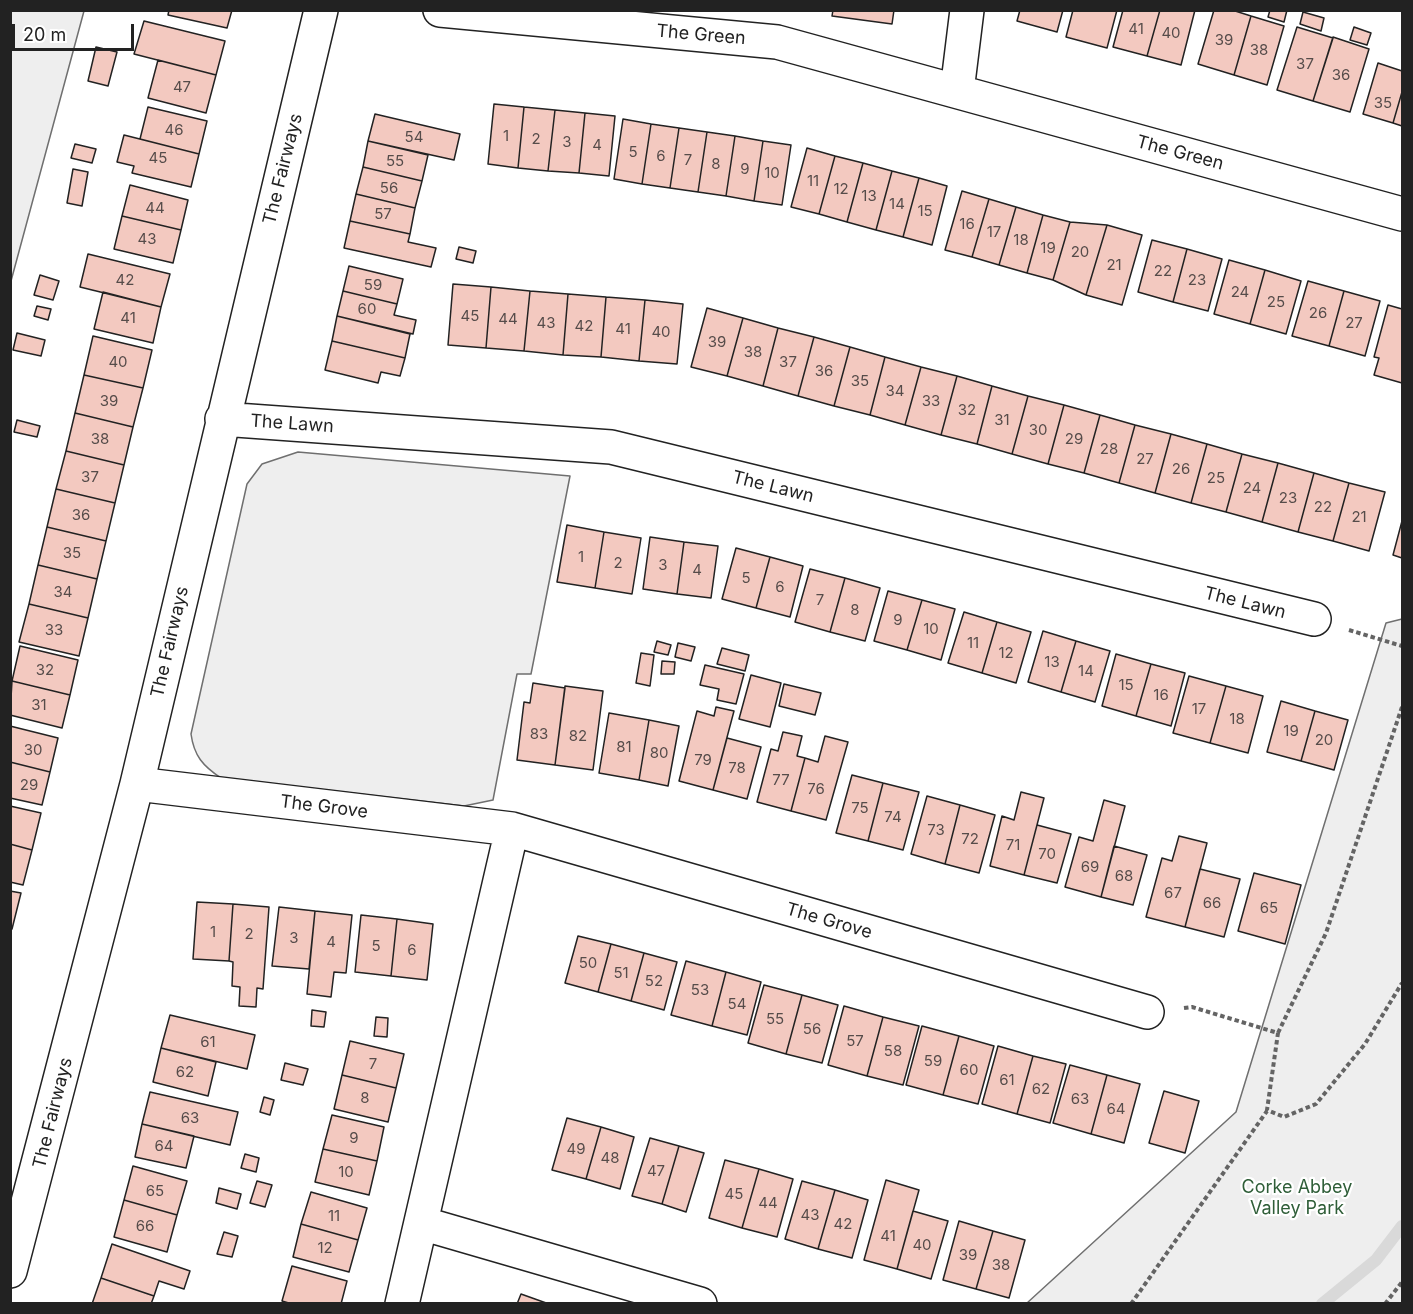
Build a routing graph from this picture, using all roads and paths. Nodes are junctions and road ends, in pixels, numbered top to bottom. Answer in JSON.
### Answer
{"nodes":[{"id":1,"x":321,"y":10,"type":"edge"},
{"id":2,"x":440,"y":10,"type":"edge"},
{"id":3,"x":967,"y":10,"type":"edge"},
{"id":4,"x":957,"y":91,"type":"junction"},
{"id":5,"x":1402,"y":214,"type":"edge"},
{"id":6,"x":222,"y":419,"type":"junction"},
{"id":7,"x":1314,"y":620,"type":"joint"},
{"id":8,"x":1402,"y":646,"type":"edge"},
{"id":9,"x":1402,"y":707,"type":"edge"},
{"id":10,"x":137,"y":784,"type":"junction"},
{"id":11,"x":512,"y":829,"type":"junction"},
{"id":12,"x":1402,"y":983,"type":"edge"},
{"id":13,"x":1147,"y":1012,"type":"joint"},
{"id":14,"x":1278,"y":1034,"type":"junction"},
{"id":15,"x":1267,"y":1110,"type":"junction"},
{"id":16,"x":421,"y":1223,"type":"junction"},
{"id":17,"x":10,"y":1271,"type":"edge"},
{"id":18,"x":1402,"y":1282,"type":"edge"},
{"id":19,"x":402,"y":1304,"type":"edge"},
{"id":20,"x":700,"y":1304,"type":"edge"},
{"id":21,"x":1131,"y":1304,"type":"edge"},
{"id":22,"x":1385,"y":1304,"type":"edge"}],
"edges":[{"from":1,"to":6,"type":"street","name":"The Fairways"},
{"from":2,"to":4,"type":"street","name":"The Green"},
{"from":3,"to":4,"type":"street"},
{"from":4,"to":5,"type":"street","name":"The Green"},
{"from":6,"to":7,"type":"street","name":"The Lawn"},
{"from":6,"to":10,"type":"street","name":"The Fairways"},
{"from":7,"to":8,"type":"path"},
{"from":9,"to":14,"type":"path"},
{"from":10,"to":11,"type":"street","name":"The Grove"},
{"from":10,"to":17,"type":"street","name":"The Fairways"},
{"from":11,"to":13,"type":"street","name":"The Grove"},
{"from":11,"to":16,"type":"street"},
{"from":12,"to":15,"type":"path"},
{"from":13,"to":14,"type":"path"},
{"from":14,"to":15,"type":"path"},
{"from":15,"to":21,"type":"path"},
{"from":16,"to":19,"type":"street"},
{"from":16,"to":20,"type":"street"},
{"from":18,"to":22,"type":"path"}]}
